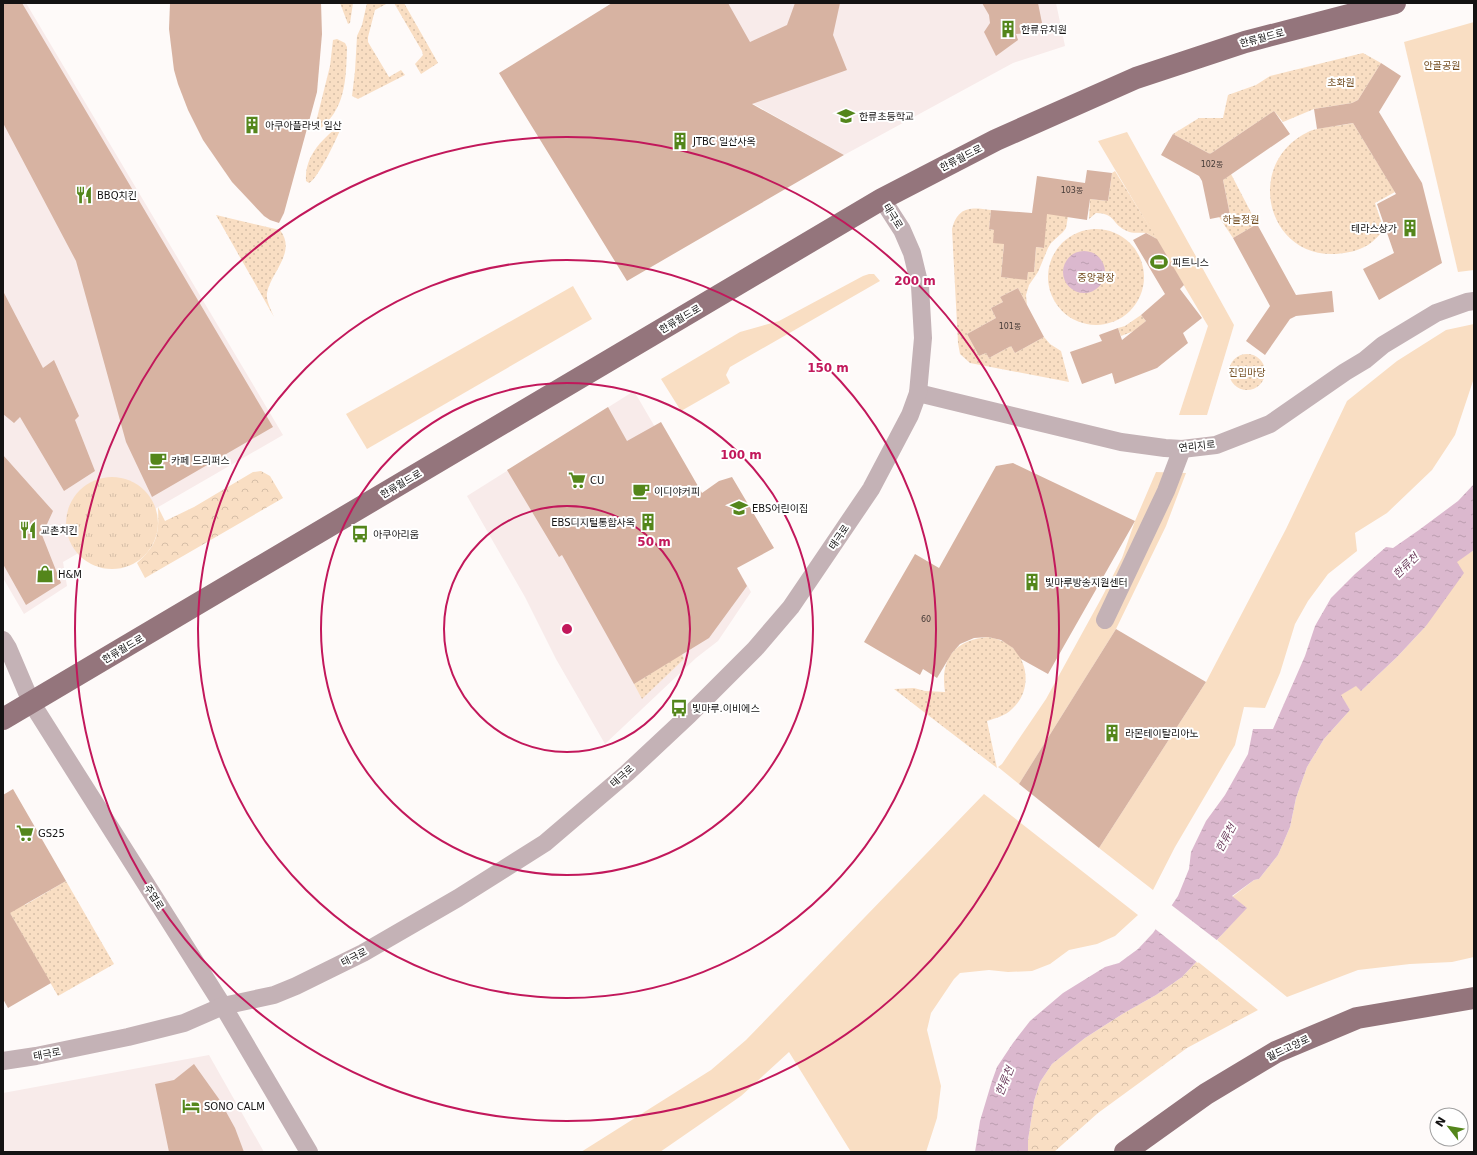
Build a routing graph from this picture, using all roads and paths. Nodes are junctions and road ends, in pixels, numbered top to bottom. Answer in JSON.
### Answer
{"nodes":[{"id":1,"x":1396,"y":3,"type":"edge"},
{"id":2,"x":882,"y":199,"type":"junction"},
{"id":3,"x":1470,"y":301,"type":"edge"},
{"id":4,"x":918,"y":393,"type":"junction"},
{"id":5,"x":1182,"y":449,"type":"junction"},
{"id":6,"x":1105,"y":620,"type":"dead end"},
{"id":7,"x":3,"y":640,"type":"edge"},
{"id":8,"x":31,"y":702,"type":"junction"},
{"id":9,"x":3,"y":719,"type":"edge"},
{"id":10,"x":1474,"y":998,"type":"edge"},
{"id":11,"x":223,"y":1006,"type":"junction"},
{"id":12,"x":3,"y":1061,"type":"edge"},
{"id":13,"x":309,"y":1152,"type":"edge"},
{"id":14,"x":1125,"y":1152,"type":"edge"}],
"edges":[{"from":1,"to":2,"type":"main road","name":"한류월드로"},
{"from":2,"to":4,"type":"street","name":"태극로"},
{"from":2,"to":8,"type":"main road","name":"한류월드로"},
{"from":3,"to":5,"type":"street","name":"연리지로"},
{"from":4,"to":5,"type":"street","name":"연리지로"},
{"from":4,"to":11,"type":"street","name":"태극로"},
{"from":5,"to":6,"type":"street"},
{"from":7,"to":8,"type":"street","name":"주엽로"},
{"from":8,"to":9,"type":"main road","name":"한류월드로"},
{"from":8,"to":11,"type":"street","name":"주엽로"},
{"from":10,"to":14,"type":"main road","name":"월드고양로"},
{"from":11,"to":12,"type":"street","name":"태극로"},
{"from":11,"to":13,"type":"street","name":"주엽로"}]}
